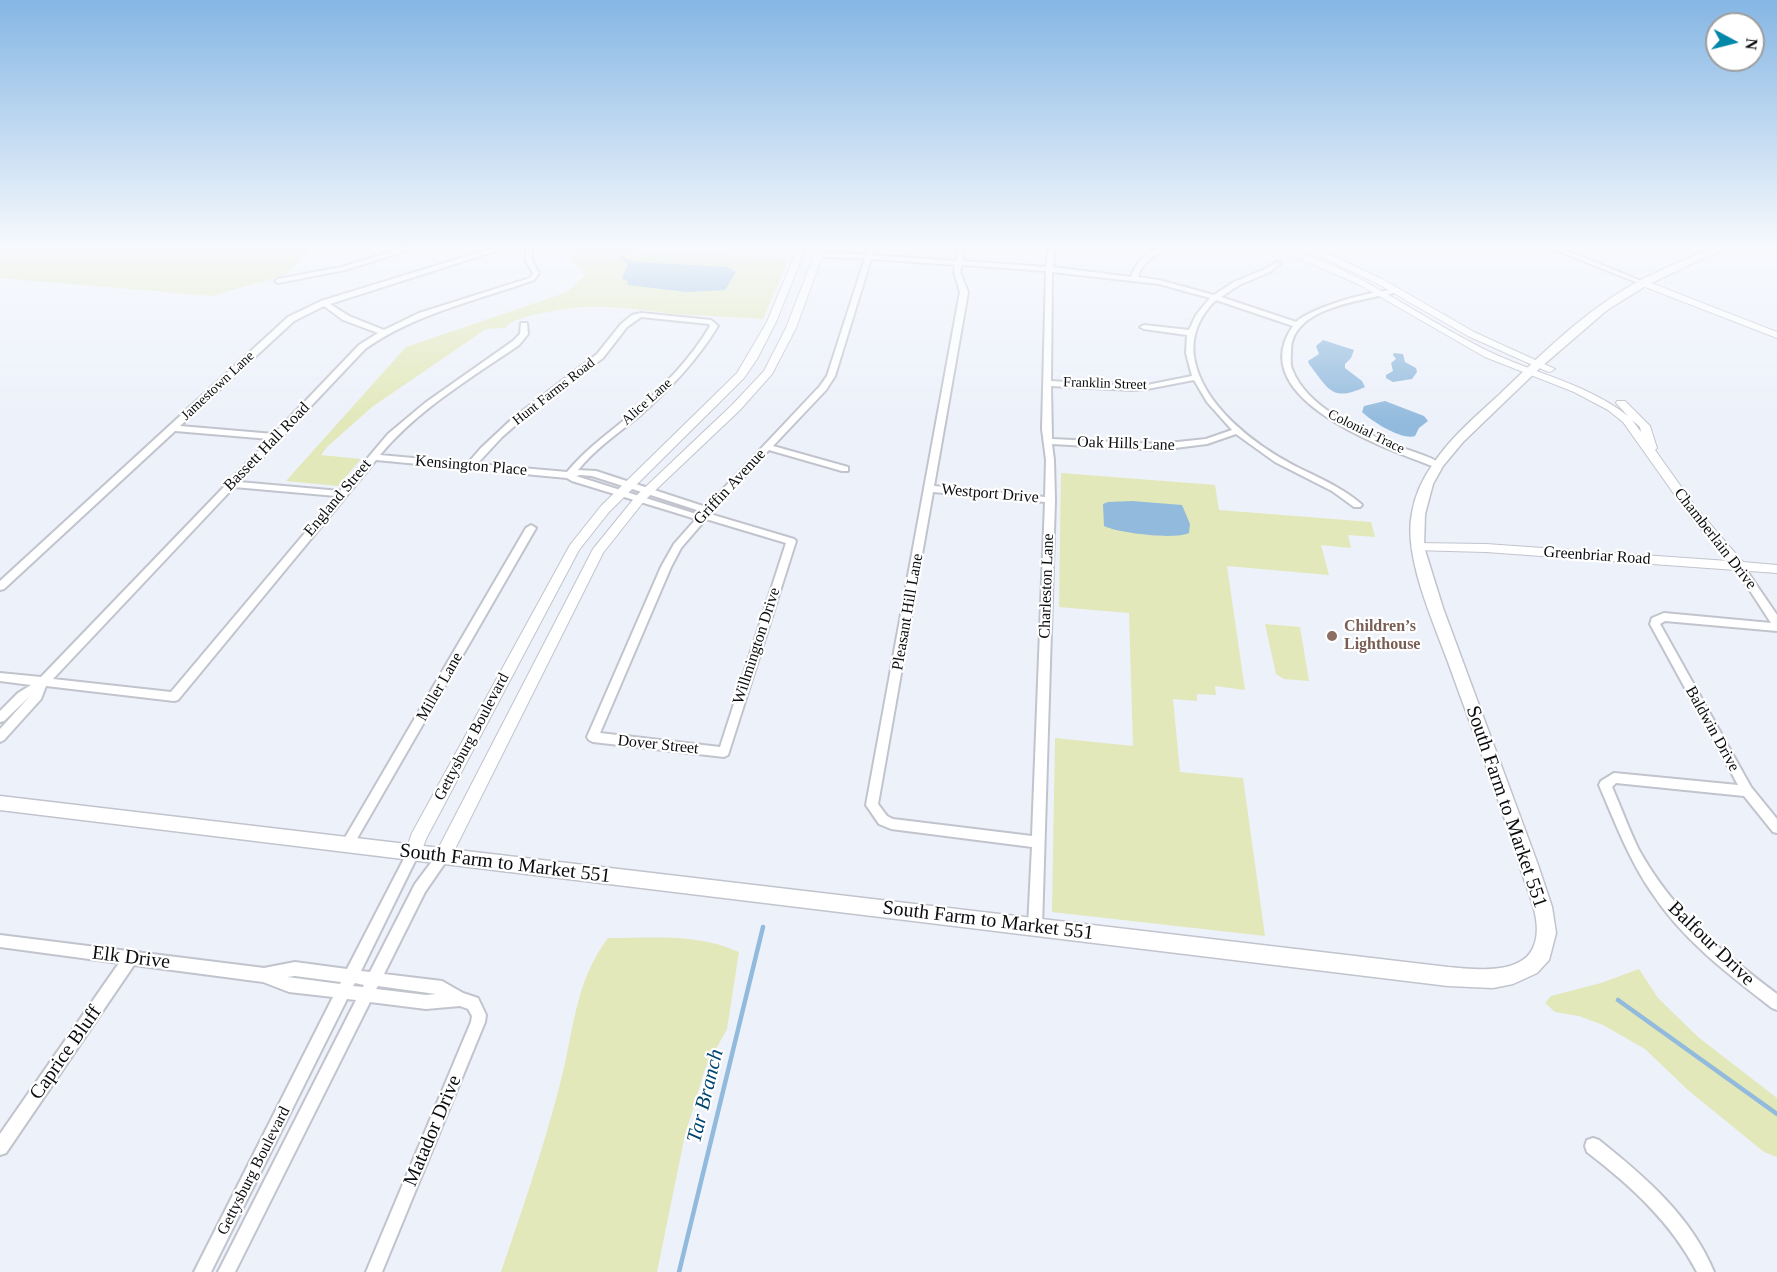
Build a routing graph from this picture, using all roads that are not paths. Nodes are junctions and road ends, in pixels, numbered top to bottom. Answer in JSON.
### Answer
{"nodes":[{"id":1,"x":321,"y":304,"type":"edge"},
{"id":2,"x":326,"y":304,"type":"edge"},
{"id":3,"x":455,"y":304,"type":"edge"},
{"id":4,"x":778,"y":304,"type":"edge"},
{"id":5,"x":799,"y":304,"type":"edge"},
{"id":6,"x":853,"y":304,"type":"edge"},
{"id":7,"x":962,"y":304,"type":"edge"},
{"id":8,"x":1049,"y":304,"type":"edge"},
{"id":9,"x":1210,"y":304,"type":"edge"},
{"id":10,"x":1235,"y":304,"type":"edge"},
{"id":11,"x":1341,"y":304,"type":"edge"},
{"id":12,"x":1399,"y":304,"type":"edge"},
{"id":13,"x":1419,"y":304,"type":"edge"},
{"id":14,"x":1609,"y":304,"type":"edge"},
{"id":15,"x":1698,"y":304,"type":"edge"},
{"id":16,"x":635,"y":316,"type":"joint"},
{"id":17,"x":524,"y":325,"type":"dead end"},
{"id":18,"x":1297,"y":325,"type":"junction"},
{"id":19,"x":1144,"y":327,"type":"dead end"},
{"id":20,"x":382,"y":332,"type":"junction"},
{"id":21,"x":1192,"y":333,"type":"junction"},
{"id":22,"x":1777,"y":335,"type":"edge"},
{"id":23,"x":1534,"y":368,"type":"junction"},
{"id":24,"x":1197,"y":377,"type":"junction"},
{"id":25,"x":1048,"y":383,"type":"junction"},
{"id":26,"x":172,"y":428,"type":"junction"},
{"id":27,"x":1239,"y":430,"type":"junction"},
{"id":28,"x":277,"y":437,"type":"junction"},
{"id":29,"x":1048,"y":441,"type":"junction"},
{"id":30,"x":767,"y":447,"type":"junction"},
{"id":31,"x":372,"y":457,"type":"junction"},
{"id":32,"x":470,"y":465,"type":"junction"},
{"id":33,"x":1438,"y":465,"type":"junction"},
{"id":34,"x":845,"y":470,"type":"dead end"},
{"id":35,"x":569,"y":475,"type":"junction"},
{"id":36,"x":231,"y":484,"type":"junction"},
{"id":37,"x":626,"y":488,"type":"junction"},
{"id":38,"x":930,"y":489,"type":"junction"},
{"id":39,"x":342,"y":494,"type":"junction"},
{"id":40,"x":646,"y":495,"type":"junction"},
{"id":41,"x":1050,"y":500,"type":"junction"},
{"id":42,"x":1357,"y":505,"type":"dead end"},
{"id":43,"x":704,"y":515,"type":"junction"},
{"id":44,"x":531,"y":528,"type":"dead end"},
{"id":45,"x":790,"y":541,"type":"joint"},
{"id":46,"x":1417,"y":547,"type":"junction"},
{"id":47,"x":1739,"y":566,"type":"junction"},
{"id":48,"x":1777,"y":569,"type":"edge"},
{"id":49,"x":0,"y":587,"type":"edge"},
{"id":50,"x":1777,"y":625,"type":"edge"},
{"id":51,"x":0,"y":677,"type":"edge"},
{"id":52,"x":42,"y":682,"type":"junction"},
{"id":53,"x":0,"y":718,"type":"edge"},
{"id":54,"x":0,"y":737,"type":"edge"},
{"id":55,"x":593,"y":737,"type":"joint"},
{"id":56,"x":724,"y":752,"type":"joint"},
{"id":57,"x":1747,"y":791,"type":"junction"},
{"id":58,"x":0,"y":803,"type":"edge"},
{"id":59,"x":1777,"y":828,"type":"edge"},
{"id":60,"x":1038,"y":842,"type":"junction"},
{"id":61,"x":347,"y":845,"type":"junction"},
{"id":62,"x":414,"y":853,"type":"junction"},
{"id":63,"x":443,"y":856,"type":"junction"},
{"id":64,"x":1035,"y":927,"type":"junction"},
{"id":65,"x":0,"y":941,"type":"edge"},
{"id":66,"x":131,"y":958,"type":"junction"},
{"id":67,"x":263,"y":975,"type":"junction"},
{"id":68,"x":352,"y":976,"type":"junction"},
{"id":69,"x":374,"y":979,"type":"junction"},
{"id":70,"x":344,"y":992,"type":"junction"},
{"id":71,"x":366,"y":994,"type":"junction"},
{"id":72,"x":460,"y":999,"type":"junction"},
{"id":73,"x":1777,"y":1003,"type":"edge"},
{"id":74,"x":1593,"y":1146,"type":"dead end"},
{"id":75,"x":0,"y":1147,"type":"edge"},
{"id":76,"x":202,"y":1272,"type":"edge"},
{"id":77,"x":226,"y":1272,"type":"edge"},
{"id":78,"x":374,"y":1272,"type":"edge"},
{"id":79,"x":1706,"y":1272,"type":"edge"}],
"edges":[{"from":1,"to":26,"type":"street","name":"Jamestown Lane"},
{"from":2,"to":20,"type":"street"},
{"from":3,"to":20,"type":"street","name":"Bassett Hall Road"},
{"from":4,"to":37,"type":"street","name":"Gettysburg Boulevard"},
{"from":5,"to":40,"type":"street","name":"Gettysburg Boulevard"},
{"from":6,"to":30,"type":"street","name":"Griffin Avenue"},
{"from":7,"to":38,"type":"street","name":"Pleasant Hill Lane"},
{"from":8,"to":25,"type":"street","name":"Charleston Lane"},
{"from":9,"to":21,"type":"street"},
{"from":10,"to":18,"type":"street"},
{"from":11,"to":18,"type":"street"},
{"from":12,"to":23,"type":"street"},
{"from":13,"to":23,"type":"street"},
{"from":14,"to":23,"type":"main road","name":"South Farm to Market 551"},
{"from":15,"to":22,"type":"street"},
{"from":16,"to":32,"type":"street","name":"Hunt Farms Road"},
{"from":16,"to":35,"type":"street","name":"Alice Lane"},
{"from":17,"to":31,"type":"street","name":"England Street"},
{"from":18,"to":33,"type":"street","name":"Colonial Trace"},
{"from":19,"to":21,"type":"street"},
{"from":20,"to":28,"type":"street","name":"Bassett Hall Road"},
{"from":21,"to":24,"type":"street"},
{"from":23,"to":33,"type":"main road","name":"South Farm to Market 551"},
{"from":23,"to":47,"type":"street","name":"Chamberlain Drive"},
{"from":24,"to":25,"type":"street","name":"Franklin Street"},
{"from":24,"to":27,"type":"street"},
{"from":25,"to":29,"type":"street","name":"Charleston Lane"},
{"from":26,"to":28,"type":"street"},
{"from":26,"to":49,"type":"street","name":"Jamestown Lane"},
{"from":27,"to":29,"type":"street","name":"Oak Hills Lane"},
{"from":27,"to":42,"type":"street"},
{"from":28,"to":36,"type":"street","name":"Bassett Hall Road"},
{"from":29,"to":41,"type":"street","name":"Charleston Lane"},
{"from":30,"to":34,"type":"street"},
{"from":30,"to":43,"type":"street","name":"Griffin Avenue"},
{"from":31,"to":32,"type":"street","name":"Kensington Place"},
{"from":31,"to":39,"type":"street","name":"England Street"},
{"from":32,"to":35,"type":"street","name":"Kensington Place"},
{"from":33,"to":46,"type":"main road","name":"South Farm to Market 551"},
{"from":35,"to":37,"type":"street","name":"Kensington Place"},
{"from":36,"to":39,"type":"street"},
{"from":36,"to":52,"type":"street","name":"Bassett Hall Road"},
{"from":37,"to":40,"type":"street","name":"Kensington Place"},
{"from":37,"to":62,"type":"street","name":"Gettysburg Boulevard"},
{"from":38,"to":41,"type":"street","name":"Westport Drive"},
{"from":38,"to":60,"type":"street","name":"Pleasant Hill Lane"},
{"from":39,"to":52,"type":"street","name":"England Street"},
{"from":40,"to":43,"type":"street","name":"Kensington Place"},
{"from":40,"to":63,"type":"street","name":"Gettysburg Boulevard"},
{"from":41,"to":60,"type":"street","name":"Charleston Lane"},
{"from":43,"to":45,"type":"street","name":"Kensington Place"},
{"from":43,"to":55,"type":"street","name":"Griffin Avenue"},
{"from":44,"to":61,"type":"street","name":"Miller Lane"},
{"from":45,"to":56,"type":"street","name":"Willmington Drive"},
{"from":46,"to":47,"type":"street","name":"Greenbriar Road"},
{"from":46,"to":64,"type":"main road","name":"South Farm to Market 551"},
{"from":47,"to":48,"type":"street","name":"Greenbriar Road"},
{"from":47,"to":50,"type":"street","name":"Chamberlain Drive"},
{"from":50,"to":57,"type":"street","name":"Baldwin Drive"},
{"from":51,"to":52,"type":"street"},
{"from":52,"to":53,"type":"street","name":"Bassett Hall Road"},
{"from":52,"to":54,"type":"street","name":"Bassett Hall Road"},
{"from":55,"to":56,"type":"street","name":"Dover Street"},
{"from":57,"to":59,"type":"street","name":"Baldwin Drive"},
{"from":57,"to":73,"type":"street","name":"Balfour Drive"},
{"from":58,"to":61,"type":"main road","name":"South Farm to Market 551"},
{"from":60,"to":64,"type":"street","name":"Charleston Lane"},
{"from":61,"to":62,"type":"main road","name":"South Farm to Market 551"},
{"from":62,"to":63,"type":"main road","name":"South Farm to Market 551"},
{"from":62,"to":68,"type":"street","name":"Gettysburg Boulevard"},
{"from":63,"to":64,"type":"main road","name":"South Farm to Market 551"},
{"from":63,"to":69,"type":"street","name":"Gettysburg Boulevard"},
{"from":65,"to":66,"type":"street","name":"Elk Drive"},
{"from":66,"to":67,"type":"street","name":"Elk Drive"},
{"from":66,"to":75,"type":"street","name":"Caprice Bluff"},
{"from":67,"to":68,"type":"street","name":"Elk Drive"},
{"from":67,"to":70,"type":"street","name":"Elk Drive"},
{"from":68,"to":69,"type":"street","name":"Matador Drive"},
{"from":68,"to":70,"type":"street","name":"Gettysburg Boulevard"},
{"from":69,"to":71,"type":"street","name":"Gettysburg Boulevard"},
{"from":69,"to":72,"type":"street","name":"Matador Drive"},
{"from":70,"to":71,"type":"street","name":"Elk Drive"},
{"from":70,"to":76,"type":"street","name":"Gettysburg Boulevard"},
{"from":71,"to":72,"type":"street"},
{"from":71,"to":77,"type":"street","name":"Gettysburg Boulevard"},
{"from":72,"to":78,"type":"street","name":"Matador Drive"},
{"from":74,"to":79,"type":"street"}]}
